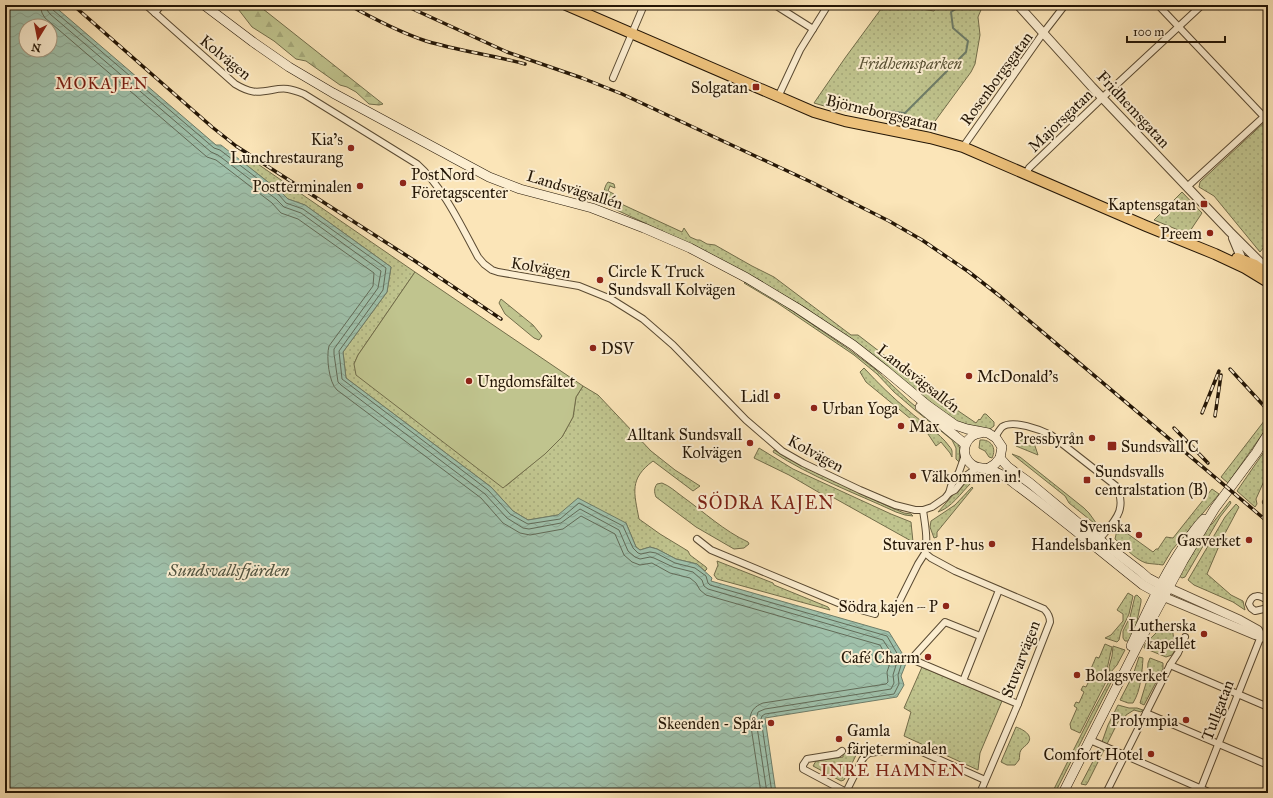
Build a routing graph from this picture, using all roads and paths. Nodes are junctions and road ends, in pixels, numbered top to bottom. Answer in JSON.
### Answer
{"nodes":[{"id":1,"x":146,"y":5,"type":"edge"},
{"id":2,"x":161,"y":5,"type":"edge"},
{"id":3,"x":204,"y":5,"type":"edge"},
{"id":4,"x":566,"y":5,"type":"edge"},
{"id":5,"x":644,"y":5,"type":"edge"},
{"id":6,"x":775,"y":5,"type":"edge"},
{"id":7,"x":828,"y":5,"type":"edge"},
{"id":8,"x":1018,"y":5,"type":"edge"},
{"id":9,"x":1065,"y":5,"type":"edge"},
{"id":10,"x":1158,"y":5,"type":"edge"},
{"id":11,"x":1202,"y":5,"type":"edge"},
{"id":12,"x":155,"y":13,"type":"junction"},
{"id":13,"x":1179,"y":27,"type":"junction"},
{"id":14,"x":813,"y":29,"type":"junction"},
{"id":15,"x":1044,"y":33,"type":"junction"},
{"id":16,"x":632,"y":34,"type":"junction"},
{"id":17,"x":613,"y":78,"type":"dead end"},
{"id":18,"x":778,"y":97,"type":"junction"},
{"id":19,"x":1102,"y":98,"type":"junction"},
{"id":20,"x":1266,"y":117,"type":"edge"},
{"id":21,"x":962,"y":147,"type":"junction"},
{"id":22,"x":1026,"y":174,"type":"junction"},
{"id":23,"x":1188,"y":186,"type":"junction"},
{"id":24,"x":1230,"y":232,"type":"junction"},
{"id":25,"x":1247,"y":264,"type":"junction"},
{"id":26,"x":1268,"y":270,"type":"edge"},
{"id":27,"x":1268,"y":274,"type":"edge"},
{"id":28,"x":1268,"y":282,"type":"edge"},
{"id":29,"x":837,"y":335,"type":"junction"},
{"id":30,"x":1268,"y":434,"type":"edge"},
{"id":31,"x":992,"y":435,"type":"junction"},
{"id":32,"x":965,"y":444,"type":"junction"},
{"id":33,"x":965,"y":455,"type":"junction"},
{"id":34,"x":1000,"y":458,"type":"junction"},
{"id":35,"x":977,"y":468,"type":"junction"},
{"id":36,"x":987,"y":469,"type":"junction"},
{"id":37,"x":949,"y":493,"type":"junction"},
{"id":38,"x":923,"y":510,"type":"junction"},
{"id":39,"x":697,"y":539,"type":"dead end"},
{"id":40,"x":1097,"y":543,"type":"junction"},
{"id":41,"x":925,"y":553,"type":"junction"},
{"id":42,"x":999,"y":590,"type":"junction"},
{"id":43,"x":1162,"y":591,"type":"junction"},
{"id":44,"x":1268,"y":601,"type":"edge"},
{"id":45,"x":899,"y":602,"type":"dead end"},
{"id":46,"x":1268,"y":608,"type":"edge"},
{"id":47,"x":875,"y":614,"type":"dead end"},
{"id":48,"x":980,"y":636,"type":"junction"},
{"id":49,"x":1185,"y":637,"type":"dead end"},
{"id":50,"x":1264,"y":637,"type":"edge"},
{"id":51,"x":1170,"y":665,"type":"junction"},
{"id":52,"x":962,"y":681,"type":"junction"},
{"id":53,"x":1238,"y":694,"type":"junction"},
{"id":54,"x":1018,"y":704,"type":"junction"},
{"id":55,"x":1268,"y":707,"type":"edge"},
{"id":56,"x":1146,"y":713,"type":"junction"},
{"id":57,"x":1090,"y":740,"type":"junction"},
{"id":58,"x":1218,"y":744,"type":"junction"},
{"id":59,"x":842,"y":751,"type":"dead end"},
{"id":60,"x":1125,"y":755,"type":"junction"},
{"id":61,"x":1268,"y":765,"type":"edge"},
{"id":62,"x":985,"y":780,"type":"junction"},
{"id":63,"x":1200,"y":791,"type":"edge"},
{"id":64,"x":847,"y":792,"type":"edge"},
{"id":65,"x":980,"y":793,"type":"edge"},
{"id":66,"x":1057,"y":793,"type":"edge"},
{"id":67,"x":1063,"y":793,"type":"edge"},
{"id":68,"x":1106,"y":793,"type":"edge"},
{"id":69,"x":1211,"y":793,"type":"edge"}],
"edges":[{"from":1,"to":12,"type":"street","name":"Kolvägen"},
{"from":2,"to":12,"type":"street"},
{"from":3,"to":29,"type":"main road","name":"Landsvägsallén"},
{"from":4,"to":16,"type":"highway","name":"Björneborgsgatan"},
{"from":5,"to":16,"type":"street"},
{"from":6,"to":14,"type":"street"},
{"from":7,"to":14,"type":"street"},
{"from":8,"to":15,"type":"street","name":"Fridhemsgatan"},
{"from":9,"to":15,"type":"street","name":"Rosenborgsgatan"},
{"from":10,"to":13,"type":"street"},
{"from":11,"to":13,"type":"street","name":"Majorsgatan"},
{"from":12,"to":38,"type":"street","name":"Kolvägen"},
{"from":13,"to":19,"type":"street","name":"Majorsgatan"},
{"from":13,"to":20,"type":"street"},
{"from":14,"to":18,"type":"street"},
{"from":15,"to":19,"type":"street","name":"Fridhemsgatan"},
{"from":15,"to":21,"type":"street","name":"Rosenborgsgatan"},
{"from":16,"to":17,"type":"street"},
{"from":16,"to":18,"type":"highway","name":"Björneborgsgatan"},
{"from":18,"to":21,"type":"highway","name":"Björneborgsgatan"},
{"from":19,"to":22,"type":"street","name":"Majorsgatan"},
{"from":19,"to":23,"type":"street","name":"Fridhemsgatan"},
{"from":20,"to":23,"type":"street"},
{"from":21,"to":22,"type":"highway","name":"Björneborgsgatan"},
{"from":22,"to":25,"type":"highway","name":"Björneborgsgatan"},
{"from":23,"to":24,"type":"street","name":"Fridhemsgatan"},
{"from":24,"to":25,"type":"street","name":"Fridhemsgatan"},
{"from":24,"to":26,"type":"street","name":"Fridhemsgatan"},
{"from":25,"to":27,"type":"highway"},
{"from":25,"to":28,"type":"highway"},
{"from":29,"to":31,"type":"main road","name":"Landsvägsallén"},
{"from":29,"to":32,"type":"main road","name":"Landsvägsallén"},
{"from":30,"to":43,"type":"main road"},
{"from":31,"to":32,"type":"main road"},
{"from":31,"to":34,"type":"main road"},
{"from":31,"to":40,"type":"street"},
{"from":32,"to":33,"type":"main road"},
{"from":33,"to":35,"type":"main road"},
{"from":33,"to":37,"type":"street"},
{"from":34,"to":36,"type":"main road"},
{"from":34,"to":40,"type":"main road"},
{"from":35,"to":36,"type":"main road"},
{"from":35,"to":37,"type":"street"},
{"from":36,"to":40,"type":"main road"},
{"from":37,"to":38,"type":"street"},
{"from":38,"to":41,"type":"street"},
{"from":39,"to":47,"type":"street"},
{"from":40,"to":43,"type":"main road"},
{"from":41,"to":42,"type":"street","name":"Stuvarvägen"},
{"from":41,"to":45,"type":"street"},
{"from":42,"to":48,"type":"street"},
{"from":42,"to":54,"type":"street","name":"Stuvarvägen"},
{"from":43,"to":50,"type":"street"},
{"from":43,"to":57,"type":"main road"},
{"from":43,"to":66,"type":"main road"},
{"from":44,"to":46,"type":"street"},
{"from":48,"to":52,"type":"street"},
{"from":48,"to":52,"type":"street"},
{"from":49,"to":51,"type":"street"},
{"from":50,"to":53,"type":"street","name":"Tullgatan"},
{"from":51,"to":53,"type":"street"},
{"from":51,"to":56,"type":"street"},
{"from":52,"to":54,"type":"street"},
{"from":53,"to":55,"type":"street"},
{"from":53,"to":58,"type":"street","name":"Tullgatan"},
{"from":54,"to":62,"type":"street","name":"Stuvarvägen"},
{"from":56,"to":58,"type":"street"},
{"from":56,"to":60,"type":"street"},
{"from":57,"to":60,"type":"street"},
{"from":57,"to":67,"type":"main road"},
{"from":58,"to":61,"type":"street"},
{"from":58,"to":63,"type":"street","name":"Tullgatan"},
{"from":59,"to":64,"type":"street"},
{"from":60,"to":63,"type":"street"},
{"from":60,"to":68,"type":"street"},
{"from":62,"to":64,"type":"street"},
{"from":62,"to":65,"type":"street","name":"Stuvarvägen"},
{"from":63,"to":69,"type":"street"}]}
